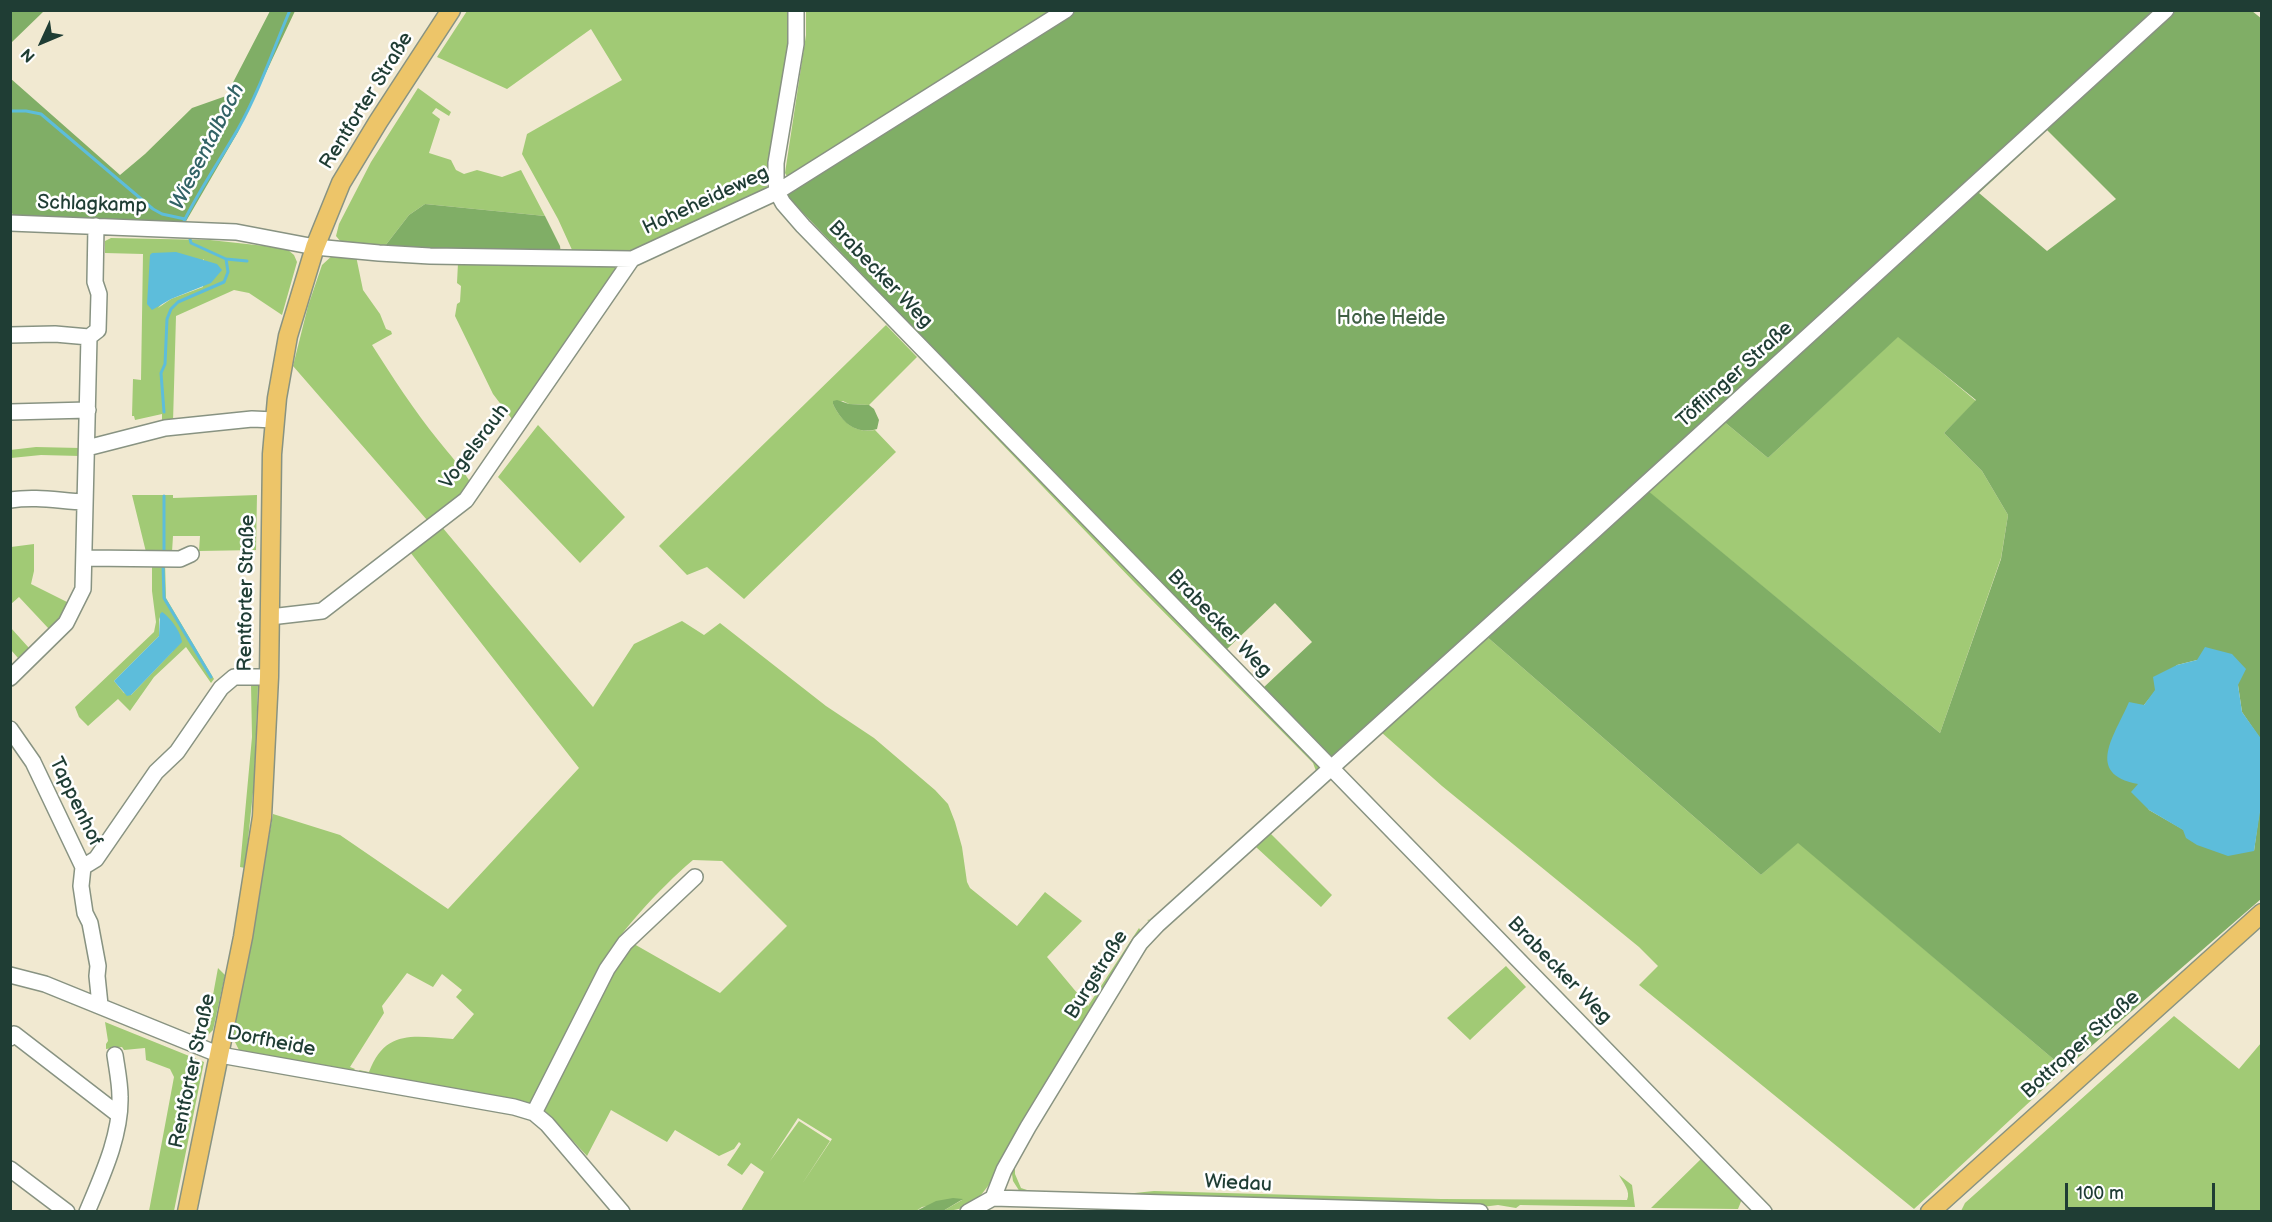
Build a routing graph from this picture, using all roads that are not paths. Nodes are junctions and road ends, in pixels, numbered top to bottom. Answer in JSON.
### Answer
{"nodes":[{"id":1,"x":451,"y":10,"type":"edge"},
{"id":2,"x":796,"y":10,"type":"edge"},
{"id":3,"x":1066,"y":10,"type":"edge"},
{"id":4,"x":2166,"y":10,"type":"edge"},
{"id":5,"x":777,"y":192,"type":"junction"},
{"id":6,"x":10,"y":224,"type":"edge"},
{"id":7,"x":96,"y":226,"type":"junction"},
{"id":8,"x":315,"y":247,"type":"junction"},
{"id":9,"x":632,"y":259,"type":"junction"},
{"id":10,"x":10,"y":335,"type":"edge"},
{"id":11,"x":89,"y":337,"type":"junction"},
{"id":12,"x":88,"y":410,"type":"junction"},
{"id":13,"x":10,"y":412,"type":"edge"},
{"id":14,"x":275,"y":420,"type":"junction"},
{"id":15,"x":87,"y":448,"type":"junction"},
{"id":16,"x":10,"y":500,"type":"edge"},
{"id":17,"x":85,"y":502,"type":"junction"},
{"id":18,"x":191,"y":554,"type":"dead end"},
{"id":19,"x":85,"y":558,"type":"junction"},
{"id":20,"x":270,"y":617,"type":"junction"},
{"id":21,"x":269,"y":677,"type":"junction"},
{"id":22,"x":10,"y":678,"type":"edge"},
{"id":23,"x":10,"y":729,"type":"edge"},
{"id":24,"x":1331,"y":769,"type":"junction"},
{"id":25,"x":83,"y":867,"type":"junction"},
{"id":26,"x":696,"y":877,"type":"dead end"},
{"id":27,"x":2262,"y":913,"type":"edge"},
{"id":28,"x":10,"y":975,"type":"edge"},
{"id":29,"x":100,"y":1005,"type":"junction"},
{"id":30,"x":10,"y":1038,"type":"edge"},
{"id":31,"x":115,"y":1055,"type":"dead end"},
{"id":32,"x":220,"y":1055,"type":"junction"},
{"id":33,"x":534,"y":1113,"type":"junction"},
{"id":34,"x":119,"y":1115,"type":"junction"},
{"id":35,"x":10,"y":1169,"type":"edge"},
{"id":36,"x":993,"y":1198,"type":"junction"},
{"id":37,"x":1286,"y":1209,"type":"edge"},
{"id":38,"x":67,"y":1212,"type":"edge"},
{"id":39,"x":87,"y":1212,"type":"edge"},
{"id":40,"x":187,"y":1212,"type":"edge"},
{"id":41,"x":622,"y":1212,"type":"edge"},
{"id":42,"x":968,"y":1212,"type":"edge"},
{"id":43,"x":1480,"y":1212,"type":"edge"},
{"id":44,"x":1764,"y":1212,"type":"edge"},
{"id":45,"x":1930,"y":1212,"type":"edge"}],
"edges":[{"from":1,"to":8,"type":"main road","name":"Rentforter Straße"},
{"from":2,"to":5,"type":"street"},
{"from":3,"to":5,"type":"street","name":"Hoheheideweg"},
{"from":4,"to":24,"type":"street","name":"Töfflinger Straße"},
{"from":5,"to":9,"type":"street","name":"Hoheheideweg"},
{"from":5,"to":24,"type":"street","name":"Brabecker Weg"},
{"from":6,"to":7,"type":"street","name":"Schlagkamp"},
{"from":7,"to":8,"type":"street","name":"Schlagkamp"},
{"from":7,"to":11,"type":"street"},
{"from":8,"to":9,"type":"street","name":"Hoheheideweg"},
{"from":8,"to":14,"type":"main road","name":"Rentforter Straße"},
{"from":9,"to":20,"type":"street","name":"Vogelsrauh"},
{"from":10,"to":11,"type":"street"},
{"from":11,"to":12,"type":"street"},
{"from":12,"to":13,"type":"street"},
{"from":12,"to":15,"type":"street"},
{"from":14,"to":15,"type":"street"},
{"from":14,"to":20,"type":"main road","name":"Rentforter Straße"},
{"from":15,"to":17,"type":"street"},
{"from":16,"to":17,"type":"street"},
{"from":17,"to":19,"type":"street"},
{"from":18,"to":19,"type":"street"},
{"from":19,"to":22,"type":"street"},
{"from":20,"to":21,"type":"main road","name":"Rentforter Straße"},
{"from":21,"to":25,"type":"street"},
{"from":21,"to":32,"type":"main road","name":"Rentforter Straße"},
{"from":23,"to":25,"type":"street","name":"Tappenhof"},
{"from":24,"to":36,"type":"street","name":"Burgstraße"},
{"from":24,"to":44,"type":"street","name":"Brabecker Weg"},
{"from":25,"to":29,"type":"street","name":"Tappenhof"},
{"from":26,"to":33,"type":"street"},
{"from":27,"to":45,"type":"main road","name":"Bottroper Straße"},
{"from":28,"to":29,"type":"street","name":"Dorfheide"},
{"from":29,"to":32,"type":"street","name":"Dorfheide"},
{"from":30,"to":34,"type":"street"},
{"from":31,"to":34,"type":"street"},
{"from":32,"to":33,"type":"street","name":"Dorfheide"},
{"from":32,"to":40,"type":"main road","name":"Rentforter Straße"},
{"from":33,"to":41,"type":"street","name":"Dorfheide"},
{"from":34,"to":39,"type":"street"},
{"from":35,"to":38,"type":"street"},
{"from":36,"to":37,"type":"street","name":"Wiedau"},
{"from":36,"to":42,"type":"street"},
{"from":37,"to":43,"type":"street","name":"Wiedau"}]}
